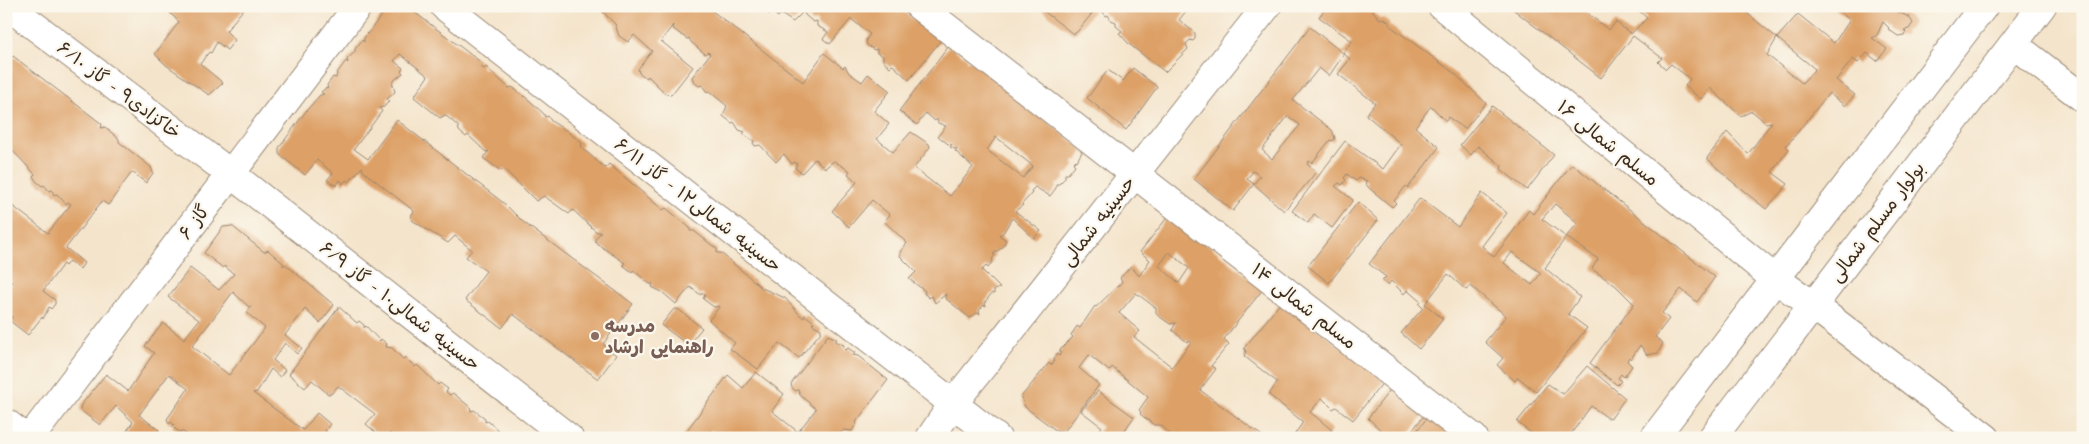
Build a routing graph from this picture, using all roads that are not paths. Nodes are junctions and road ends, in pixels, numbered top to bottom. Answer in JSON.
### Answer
{"nodes":[{"id":1,"x":8,"y":6,"type":"edge"},
{"id":2,"x":358,"y":6,"type":"edge"},
{"id":3,"x":444,"y":6,"type":"edge"},
{"id":4,"x":919,"y":6,"type":"edge"},
{"id":5,"x":1267,"y":6,"type":"edge"},
{"id":6,"x":1442,"y":6,"type":"edge"},
{"id":7,"x":2042,"y":6,"type":"edge"},
{"id":8,"x":1974,"y":10,"type":"edge"},
{"id":9,"x":2013,"y":44,"type":"junction"},
{"id":10,"x":2083,"y":98,"type":"edge"},
{"id":11,"x":231,"y":174,"type":"junction"},
{"id":12,"x":1135,"y":174,"type":"junction"},
{"id":13,"x":1775,"y":279,"type":"junction"},
{"id":14,"x":1813,"y":305,"type":"junction"},
{"id":15,"x":952,"y":404,"type":"junction"},
{"id":16,"x":6,"y":423,"type":"edge"},
{"id":17,"x":26,"y":438,"type":"edge"},
{"id":18,"x":30,"y":438,"type":"edge"},
{"id":19,"x":570,"y":438,"type":"edge"},
{"id":20,"x":930,"y":438,"type":"edge"},
{"id":21,"x":997,"y":438,"type":"edge"},
{"id":22,"x":1474,"y":438,"type":"edge"},
{"id":23,"x":1654,"y":438,"type":"edge"},
{"id":24,"x":1712,"y":438,"type":"edge"},
{"id":25,"x":1986,"y":438,"type":"edge"}],
"edges":[{"from":1,"to":11,"type":"street","name":"خاکزادی۹ - گاز ۶/۱۰"},
{"from":2,"to":11,"type":"street","name":"گاز ۶"},
{"from":3,"to":15,"type":"street","name":"حسینیه شمالی۱۲ - گاز ۶/۱۱"},
{"from":4,"to":12,"type":"street","name":"مسلم شمالی ۱۴"},
{"from":5,"to":12,"type":"street","name":"حسینیه شمالی"},
{"from":6,"to":13,"type":"street","name":"مسلم شمالی ۱۶"},
{"from":7,"to":9,"type":"street","name":"بولوار مسلم شمالی"},
{"from":8,"to":13,"type":"street"},
{"from":9,"to":10,"type":"street"},
{"from":9,"to":14,"type":"street","name":"بولوار مسلم شمالی"},
{"from":11,"to":18,"type":"street","name":"گاز ۶"},
{"from":11,"to":19,"type":"street","name":"حسینیه شمالی۱۰ - گاز ۶/۹"},
{"from":12,"to":15,"type":"street","name":"حسینیه شمالی"},
{"from":12,"to":22,"type":"street","name":"مسلم شمالی ۱۴"},
{"from":13,"to":14,"type":"street","name":"مسلم شمالی ۱۶"},
{"from":13,"to":23,"type":"street"},
{"from":14,"to":24,"type":"street","name":"بولوار مسلم شمالی"},
{"from":14,"to":25,"type":"street","name":"مسلم شمالی ۱۶"},
{"from":15,"to":20,"type":"street","name":"حسینیه شمالی"},
{"from":15,"to":21,"type":"street","name":"حسینیه شمالی۱۲ - گاز ۶/۱۱"},
{"from":16,"to":17,"type":"street"}]}
